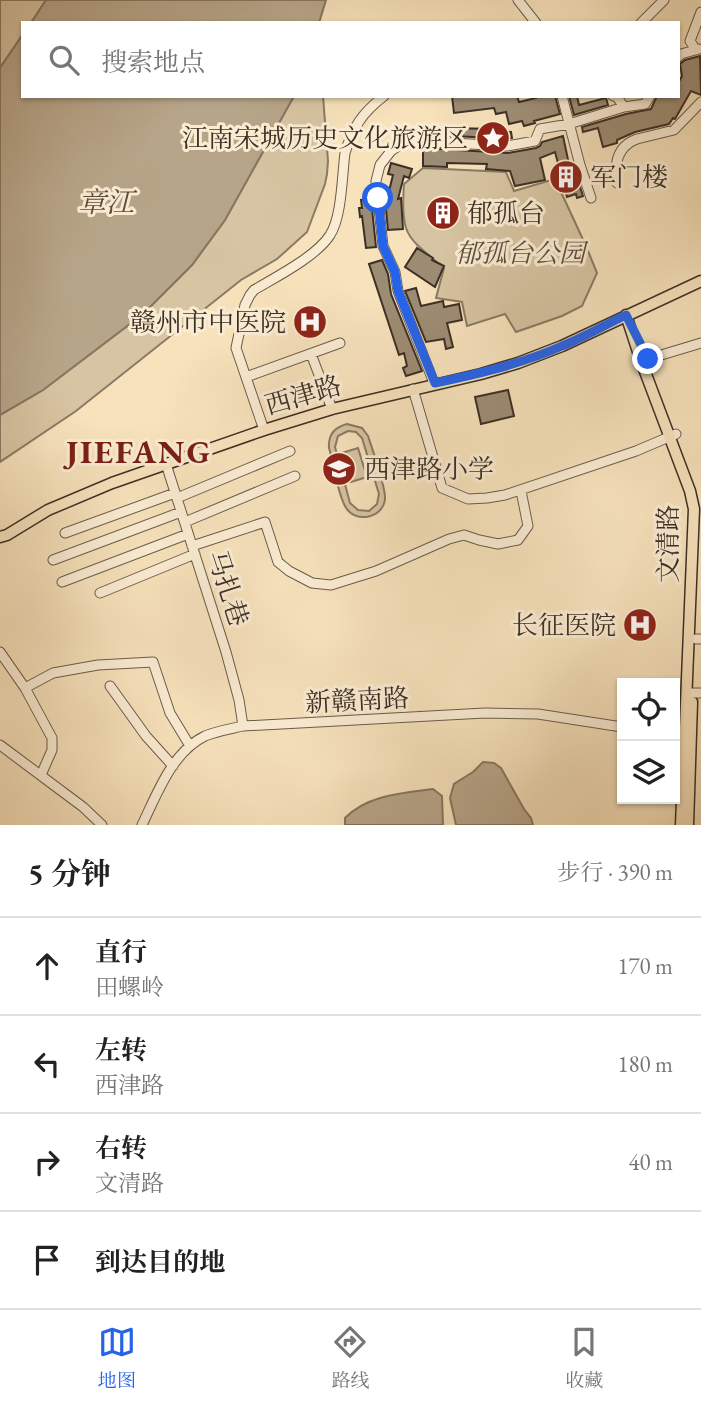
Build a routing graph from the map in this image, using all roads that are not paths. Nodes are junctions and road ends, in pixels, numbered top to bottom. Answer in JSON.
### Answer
{"nodes":[{"id":1,"x":518,"y":0,"type":"edge"},
{"id":2,"x":664,"y":0,"type":"edge"},
{"id":3,"x":701,"y":12,"type":"edge"},
{"id":4,"x":534,"y":21,"type":"edge"},
{"id":5,"x":643,"y":21,"type":"edge"},
{"id":6,"x":699,"y":49,"type":"edge"},
{"id":7,"x":680,"y":55,"type":"edge"},
{"id":8,"x":382,"y":98,"type":"edge"},
{"id":9,"x":562,"y":98,"type":"edge"},
{"id":10,"x":618,"y":98,"type":"edge"},
{"id":11,"x":649,"y":98,"type":"edge"},
{"id":12,"x":701,"y":102,"type":"edge"},
{"id":13,"x":624,"y":107,"type":"junction"},
{"id":14,"x":569,"y":124,"type":"junction"},
{"id":15,"x":617,"y":183,"type":"dead end"},
{"id":16,"x":591,"y":198,"type":"dead end"},
{"id":17,"x":701,"y":281,"type":"edge"},
{"id":18,"x":626,"y":315,"type":"junction"},
{"id":19,"x":340,"y":343,"type":"dead end"},
{"id":20,"x":701,"y":343,"type":"edge"},
{"id":21,"x":311,"y":354,"type":"junction"},
{"id":22,"x":648,"y":359,"type":"junction"},
{"id":23,"x":246,"y":377,"type":"junction"},
{"id":24,"x":435,"y":383,"type":"junction"},
{"id":25,"x":413,"y":389,"type":"junction"},
{"id":26,"x":332,"y":409,"type":"junction"},
{"id":27,"x":264,"y":430,"type":"junction"},
{"id":28,"x":673,"y":435,"type":"junction"},
{"id":29,"x":290,"y":451,"type":"dead end"},
{"id":30,"x":166,"y":464,"type":"junction"},
{"id":31,"x":295,"y":476,"type":"dead end"},
{"id":32,"x":521,"y":491,"type":"junction"},
{"id":33,"x":176,"y":495,"type":"junction"},
{"id":34,"x":701,"y":510,"type":"edge"},
{"id":35,"x":181,"y":512,"type":"junction"},
{"id":36,"x":185,"y":522,"type":"junction"},
{"id":37,"x":65,"y":533,"type":"dead end"},
{"id":38,"x":188,"y":534,"type":"junction"},
{"id":39,"x":699,"y":536,"type":"edge"},
{"id":40,"x":0,"y":537,"type":"edge"},
{"id":41,"x":194,"y":550,"type":"junction"},
{"id":42,"x":53,"y":561,"type":"dead end"},
{"id":43,"x":62,"y":582,"type":"dead end"},
{"id":44,"x":100,"y":593,"type":"dead end"},
{"id":45,"x":698,"y":639,"type":"edge"},
{"id":46,"x":0,"y":652,"type":"edge"},
{"id":47,"x":110,"y":686,"type":"dead end"},
{"id":48,"x":25,"y":688,"type":"junction"},
{"id":49,"x":697,"y":693,"type":"edge"},
{"id":50,"x":243,"y":726,"type":"junction"},
{"id":51,"x":617,"y":726,"type":"edge"},
{"id":52,"x":684,"y":735,"type":"edge"},
{"id":53,"x":0,"y":746,"type":"edge"},
{"id":54,"x":190,"y":746,"type":"junction"},
{"id":55,"x":173,"y":766,"type":"junction"},
{"id":56,"x":41,"y":775,"type":"junction"},
{"id":57,"x":102,"y":825,"type":"edge"},
{"id":58,"x":142,"y":825,"type":"edge"},
{"id":59,"x":681,"y":825,"type":"edge"},
{"id":60,"x":688,"y":825,"type":"edge"}],
"edges":[{"from":1,"to":4,"type":"street"},
{"from":2,"to":5,"type":"street"},
{"from":3,"to":6,"type":"street"},
{"from":6,"to":7,"type":"street"},
{"from":8,"to":23,"type":"street"},
{"from":9,"to":14,"type":"street"},
{"from":10,"to":13,"type":"street"},
{"from":11,"to":13,"type":"street"},
{"from":12,"to":15,"type":"street"},
{"from":13,"to":14,"type":"street"},
{"from":14,"to":16,"type":"street"},
{"from":14,"to":24,"type":"street"},
{"from":17,"to":18,"type":"main road","name":"西津路"},
{"from":18,"to":22,"type":"main road","name":"文清路"},
{"from":18,"to":24,"type":"main road","name":"西津路"},
{"from":18,"to":28,"type":"main road","name":"文清路"},
{"from":19,"to":21,"type":"street"},
{"from":20,"to":22,"type":"street"},
{"from":21,"to":23,"type":"street"},
{"from":21,"to":26,"type":"street"},
{"from":22,"to":28,"type":"main road","name":"文清路"},
{"from":23,"to":27,"type":"street"},
{"from":24,"to":25,"type":"main road","name":"西津路"},
{"from":25,"to":26,"type":"main road","name":"西津路"},
{"from":25,"to":32,"type":"street"},
{"from":26,"to":27,"type":"main road","name":"西津路"},
{"from":27,"to":30,"type":"main road","name":"西津路"},
{"from":28,"to":32,"type":"street"},
{"from":28,"to":34,"type":"main road","name":"文清路"},
{"from":28,"to":39,"type":"main road","name":"文清路"},
{"from":29,"to":33,"type":"street"},
{"from":30,"to":33,"type":"street","name":"马扎巷"},
{"from":30,"to":40,"type":"main road","name":"西津路"},
{"from":31,"to":36,"type":"street"},
{"from":32,"to":41,"type":"street"},
{"from":33,"to":35,"type":"street","name":"马扎巷"},
{"from":33,"to":37,"type":"street"},
{"from":35,"to":36,"type":"street","name":"马扎巷"},
{"from":35,"to":42,"type":"street"},
{"from":36,"to":38,"type":"street","name":"马扎巷"},
{"from":38,"to":41,"type":"street","name":"马扎巷"},
{"from":38,"to":43,"type":"street"},
{"from":39,"to":45,"type":"main road","name":"文清路"},
{"from":39,"to":52,"type":"main road","name":"文清路"},
{"from":41,"to":44,"type":"street"},
{"from":41,"to":50,"type":"street","name":"马扎巷"},
{"from":45,"to":49,"type":"main road","name":"文清路"},
{"from":46,"to":48,"type":"street"},
{"from":47,"to":55,"type":"street"},
{"from":48,"to":54,"type":"street"},
{"from":48,"to":56,"type":"street"},
{"from":49,"to":52,"type":"main road","name":"文清路"},
{"from":50,"to":51,"type":"street","name":"新赣南路"},
{"from":50,"to":54,"type":"street","name":"新赣南路"},
{"from":52,"to":59,"type":"main road","name":"文清路"},
{"from":52,"to":60,"type":"main road","name":"文清路"},
{"from":53,"to":56,"type":"street"},
{"from":54,"to":55,"type":"street","name":"新赣南路"},
{"from":55,"to":58,"type":"street","name":"新赣南路"},
{"from":56,"to":57,"type":"street"}]}
